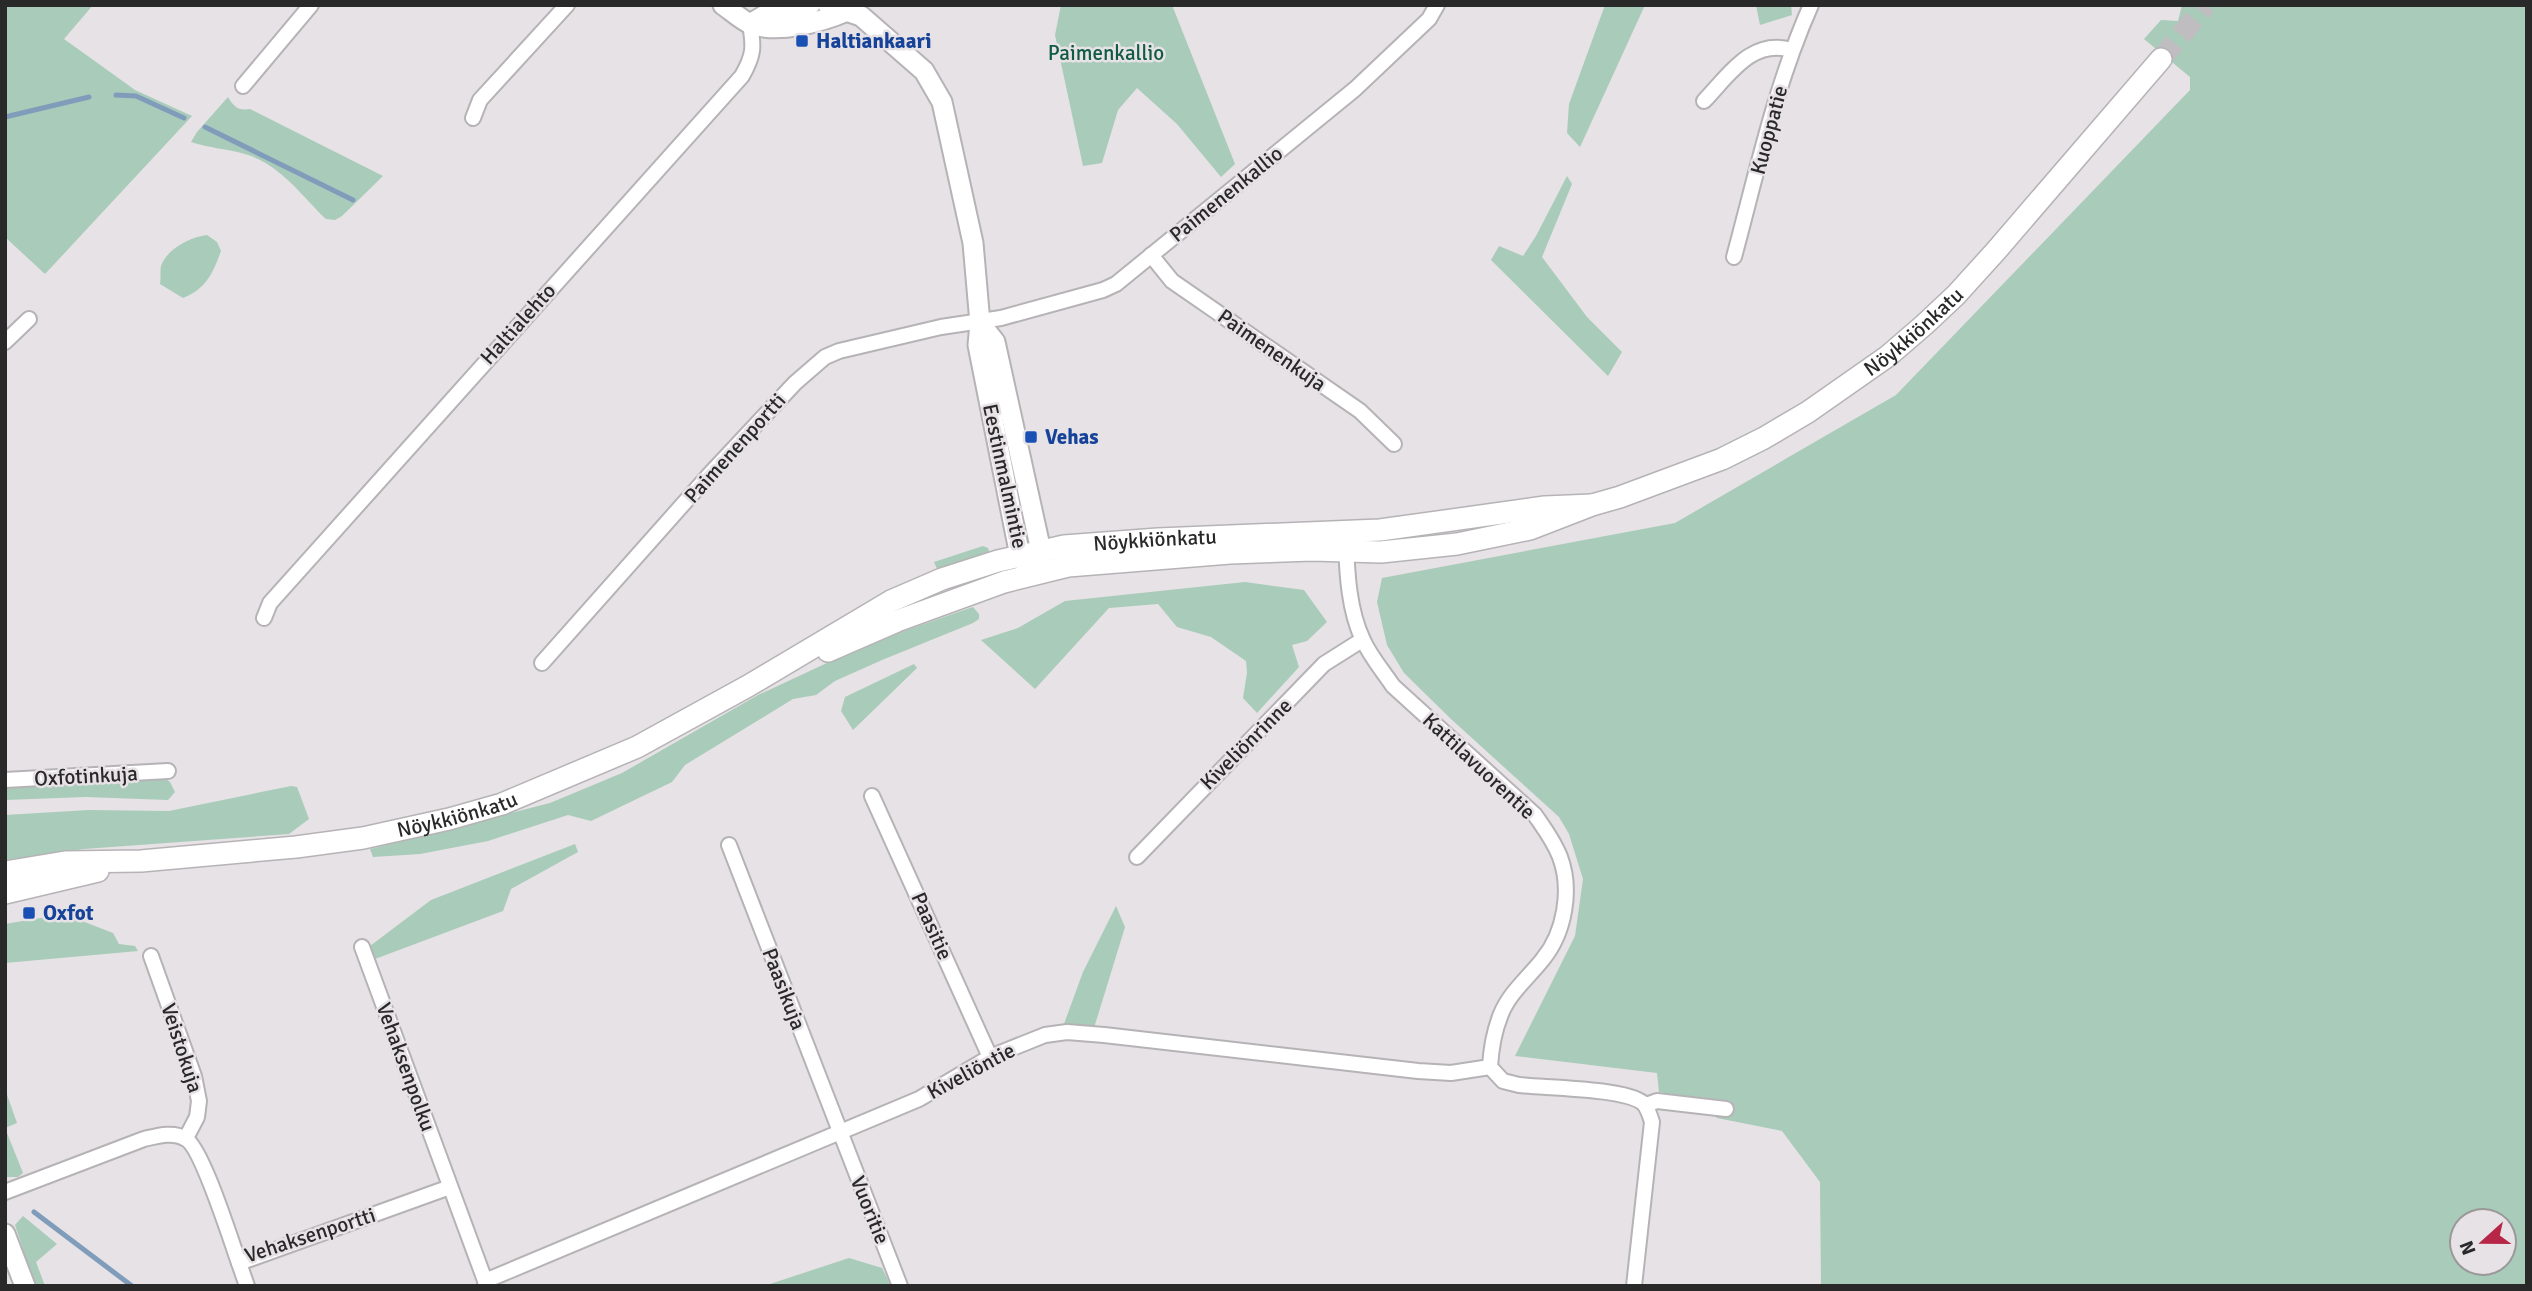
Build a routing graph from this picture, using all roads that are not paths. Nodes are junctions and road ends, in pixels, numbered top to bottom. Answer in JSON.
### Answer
{"nodes":[{"id":1,"x":311,"y":5,"type":"edge"},
{"id":2,"x":567,"y":5,"type":"edge"},
{"id":3,"x":723,"y":5,"type":"edge"},
{"id":4,"x":810,"y":5,"type":"edge"},
{"id":5,"x":1437,"y":5,"type":"edge"},
{"id":6,"x":1811,"y":5,"type":"edge"},
{"id":7,"x":840,"y":7,"type":"edge"},
{"id":8,"x":750,"y":23,"type":"junction"},
{"id":9,"x":1791,"y":50,"type":"junction"},
{"id":10,"x":2161,"y":59,"type":"tunnel mouth"},
{"id":11,"x":243,"y":86,"type":"dead end"},
{"id":12,"x":1704,"y":101,"type":"dead end"},
{"id":13,"x":473,"y":118,"type":"dead end"},
{"id":14,"x":1151,"y":255,"type":"junction"},
{"id":15,"x":1734,"y":257,"type":"dead end"},
{"id":16,"x":29,"y":319,"type":"dead end"},
{"id":17,"x":980,"y":323,"type":"junction"},
{"id":18,"x":5,"y":342,"type":"edge"},
{"id":19,"x":1394,"y":444,"type":"dead end"},
{"id":20,"x":1346,"y":541,"type":"junction"},
{"id":21,"x":1041,"y":551,"type":"junction"},
{"id":22,"x":1020,"y":556,"type":"junction"},
{"id":23,"x":1034,"y":574,"type":"junction"},
{"id":24,"x":264,"y":618,"type":"dead end"},
{"id":25,"x":1362,"y":640,"type":"junction"},
{"id":26,"x":542,"y":663,"type":"dead end"},
{"id":27,"x":748,"y":686,"type":"junction"},
{"id":28,"x":168,"y":771,"type":"dead end"},
{"id":29,"x":5,"y":780,"type":"edge"},
{"id":30,"x":872,"y":796,"type":"dead end"},
{"id":31,"x":729,"y":845,"type":"dead end"},
{"id":32,"x":1137,"y":857,"type":"dead end"},
{"id":33,"x":141,"y":861,"type":"junction"},
{"id":34,"x":5,"y":872,"type":"edge"},
{"id":35,"x":5,"y":893,"type":"edge"},
{"id":36,"x":362,"y":947,"type":"dead end"},
{"id":37,"x":151,"y":957,"type":"dead end"},
{"id":38,"x":990,"y":1057,"type":"junction"},
{"id":39,"x":1490,"y":1067,"type":"junction"},
{"id":40,"x":1646,"y":1105,"type":"junction"},
{"id":41,"x":1726,"y":1109,"type":"dead end"},
{"id":42,"x":840,"y":1133,"type":"junction"},
{"id":43,"x":186,"y":1138,"type":"junction"},
{"id":44,"x":450,"y":1187,"type":"junction"},
{"id":45,"x":5,"y":1192,"type":"edge"},
{"id":46,"x":5,"y":1234,"type":"edge"},
{"id":47,"x":239,"y":1263,"type":"junction"},
{"id":48,"x":486,"y":1283,"type":"edge"},
{"id":49,"x":25,"y":1286,"type":"edge"},
{"id":50,"x":247,"y":1286,"type":"edge"},
{"id":51,"x":900,"y":1286,"type":"edge"},
{"id":52,"x":1634,"y":1286,"type":"edge"}],
"edges":[{"from":1,"to":11,"type":"street"},
{"from":2,"to":13,"type":"street"},
{"from":3,"to":8,"type":"street","name":"Eestinmalmintie"},
{"from":4,"to":8,"type":"street"},
{"from":5,"to":14,"type":"street","name":"Paimenenkallio"},
{"from":6,"to":9,"type":"street","name":"Kuoppatie"},
{"from":7,"to":8,"type":"street","name":"Eestinmalmintie"},
{"from":7,"to":17,"type":"street","name":"Eestinmalmintie"},
{"from":8,"to":24,"type":"street","name":"Haltialehto"},
{"from":9,"to":12,"type":"street"},
{"from":9,"to":15,"type":"street","name":"Kuoppatie"},
{"from":10,"to":20,"type":"main road","name":"Nöykkiönkatu"},
{"from":14,"to":17,"type":"street","name":"Paimenenkallio"},
{"from":14,"to":19,"type":"street","name":"Paimenenkuja"},
{"from":16,"to":18,"type":"street"},
{"from":17,"to":21,"type":"street","name":"Eestinmalmintie"},
{"from":17,"to":22,"type":"street","name":"Eestinmalmintie"},
{"from":17,"to":26,"type":"street","name":"Paimenenportti"},
{"from":20,"to":21,"type":"main road","name":"Nöykkiönkatu"},
{"from":20,"to":23,"type":"main road","name":"Nöykkiönkatu"},
{"from":20,"to":25,"type":"street","name":"Kattilavuorentie"},
{"from":21,"to":22,"type":"main road","name":"Nöykkiönkatu"},
{"from":21,"to":23,"type":"street","name":"Eestinmalmintie"},
{"from":22,"to":23,"type":"street","name":"Eestinmalmintie"},
{"from":22,"to":27,"type":"main road","name":"Nöykkiönkatu"},
{"from":23,"to":27,"type":"main road","name":"Nöykkiönkatu"},
{"from":25,"to":32,"type":"street","name":"Kiveliönrinne"},
{"from":25,"to":39,"type":"street","name":"Kattilavuorentie"},
{"from":27,"to":33,"type":"main road","name":"Nöykkiönkatu"},
{"from":28,"to":29,"type":"street","name":"Oxfotinkuja"},
{"from":30,"to":38,"type":"street","name":"Paasitie"},
{"from":31,"to":42,"type":"street","name":"Paasikuja"},
{"from":33,"to":34,"type":"main road","name":"Nöykkiönkatu"},
{"from":33,"to":35,"type":"main road","name":"Nöykkiönkatu"},
{"from":36,"to":44,"type":"street","name":"Vehaksenpolku"},
{"from":37,"to":43,"type":"street","name":"Veistokuja"},
{"from":38,"to":39,"type":"street","name":"Kiveliöntie"},
{"from":38,"to":42,"type":"street","name":"Kiveliöntie"},
{"from":39,"to":40,"type":"street"},
{"from":40,"to":41,"type":"street"},
{"from":40,"to":52,"type":"street"},
{"from":42,"to":48,"type":"street","name":"Kiveliöntie"},
{"from":42,"to":51,"type":"street","name":"Vuoritie"},
{"from":43,"to":45,"type":"street"},
{"from":43,"to":47,"type":"street","name":"Vehaksenportti"},
{"from":44,"to":47,"type":"street","name":"Vehaksenportti"},
{"from":44,"to":48,"type":"street","name":"Vehaksenpolku"},
{"from":46,"to":49,"type":"street"},
{"from":47,"to":50,"type":"street"}]}
